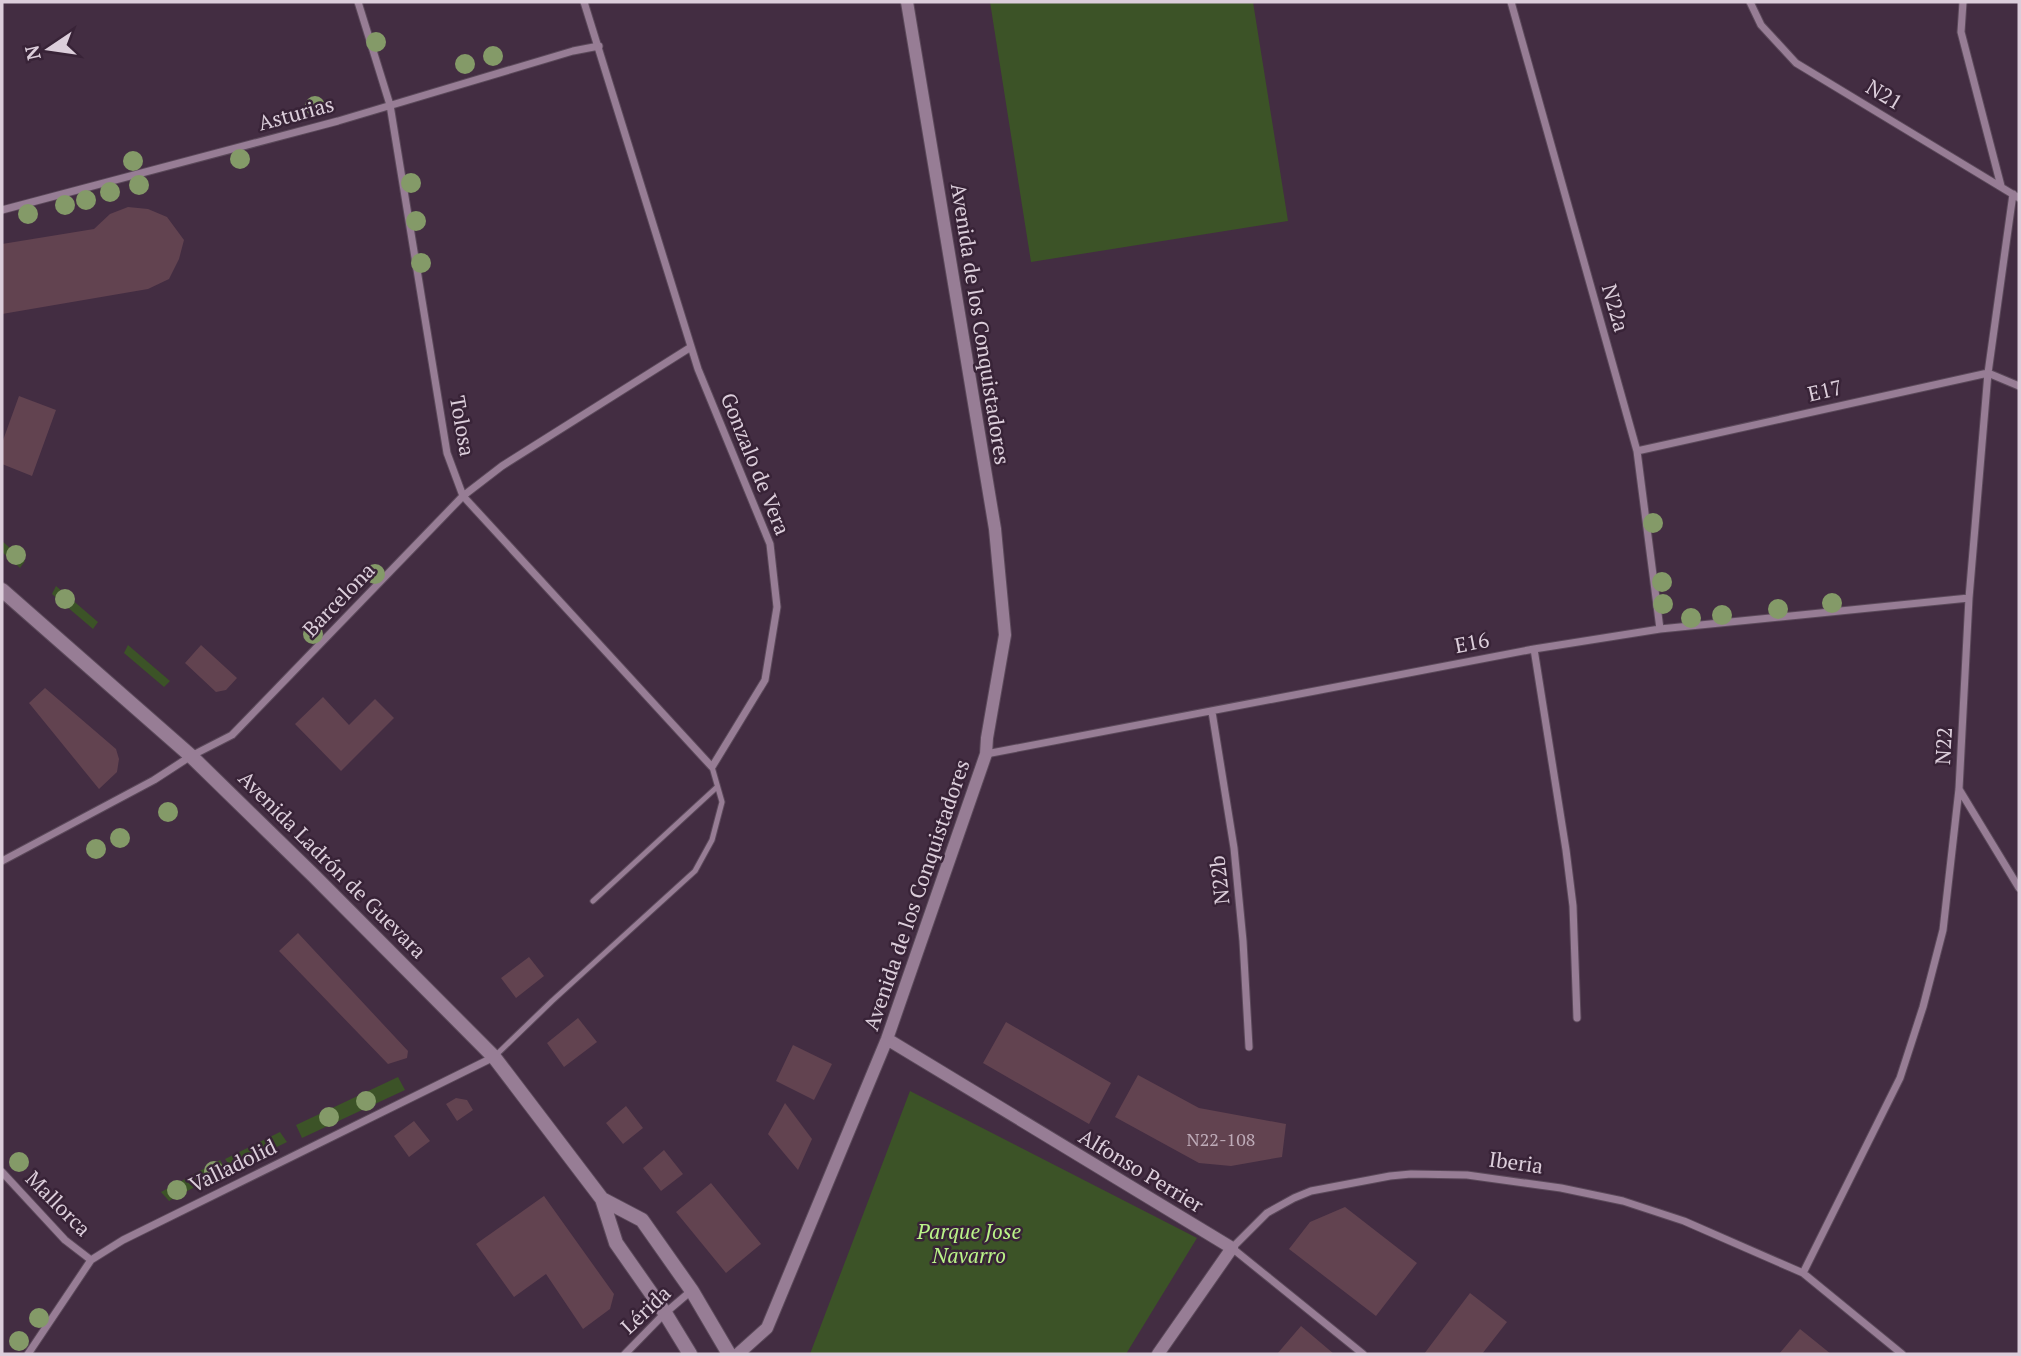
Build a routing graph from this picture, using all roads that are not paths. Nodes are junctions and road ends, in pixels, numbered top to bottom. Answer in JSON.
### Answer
{"nodes":[{"id":1,"x":358,"y":2,"type":"edge"},
{"id":2,"x":584,"y":2,"type":"edge"},
{"id":3,"x":907,"y":2,"type":"edge"},
{"id":4,"x":1511,"y":2,"type":"edge"},
{"id":5,"x":1750,"y":2,"type":"edge"},
{"id":6,"x":1963,"y":2,"type":"edge"},
{"id":7,"x":599,"y":46,"type":"junction"},
{"id":8,"x":390,"y":105,"type":"junction"},
{"id":9,"x":2001,"y":187,"type":"junction"},
{"id":10,"x":2016,"y":196,"type":"edge"},
{"id":11,"x":2,"y":210,"type":"edge"},
{"id":12,"x":691,"y":347,"type":"junction"},
{"id":13,"x":1987,"y":373,"type":"junction"},
{"id":14,"x":2019,"y":386,"type":"edge"},
{"id":15,"x":1637,"y":451,"type":"junction"},
{"id":16,"x":463,"y":496,"type":"junction"},
{"id":17,"x":2,"y":590,"type":"edge"},
{"id":18,"x":1969,"y":598,"type":"junction"},
{"id":19,"x":1660,"y":629,"type":"junction"},
{"id":20,"x":1534,"y":649,"type":"junction"},
{"id":21,"x":1212,"y":712,"type":"junction"},
{"id":22,"x":986,"y":754,"type":"junction"},
{"id":23,"x":191,"y":756,"type":"junction"},
{"id":24,"x":712,"y":767,"type":"junction"},
{"id":25,"x":718,"y":788,"type":"junction"},
{"id":26,"x":1959,"y":789,"type":"junction"},
{"id":27,"x":2,"y":860,"type":"edge"},
{"id":28,"x":2019,"y":888,"type":"edge"},
{"id":29,"x":593,"y":901,"type":"dead end"},
{"id":30,"x":1577,"y":1018,"type":"dead end"},
{"id":31,"x":887,"y":1039,"type":"junction"},
{"id":32,"x":1249,"y":1047,"type":"dead end"},
{"id":33,"x":494,"y":1057,"type":"junction"},
{"id":34,"x":2,"y":1172,"type":"edge"},
{"id":35,"x":602,"y":1199,"type":"junction"},
{"id":36,"x":1232,"y":1248,"type":"junction"},
{"id":37,"x":90,"y":1260,"type":"junction"},
{"id":38,"x":1803,"y":1273,"type":"junction"},
{"id":39,"x":692,"y":1291,"type":"junction"},
{"id":40,"x":666,"y":1313,"type":"junction"},
{"id":41,"x":28,"y":1354,"type":"edge"},
{"id":42,"x":625,"y":1354,"type":"edge"},
{"id":43,"x":690,"y":1354,"type":"edge"},
{"id":44,"x":729,"y":1354,"type":"edge"},
{"id":45,"x":738,"y":1354,"type":"edge"},
{"id":46,"x":1158,"y":1354,"type":"edge"},
{"id":47,"x":1363,"y":1354,"type":"edge"},
{"id":48,"x":1902,"y":1354,"type":"edge"}],
"edges":[{"from":1,"to":8,"type":"street","name":"Tolosa"},
{"from":2,"to":7,"type":"street","name":"Gonzalo de Vera"},
{"from":3,"to":22,"type":"street","name":"Avenida de los Conquistadores"},
{"from":4,"to":15,"type":"street","name":"N22a"},
{"from":5,"to":9,"type":"street","name":"N21"},
{"from":6,"to":9,"type":"street"},
{"from":7,"to":8,"type":"street","name":"Asturias"},
{"from":7,"to":12,"type":"street","name":"Gonzalo de Vera"},
{"from":8,"to":11,"type":"street","name":"Asturias"},
{"from":8,"to":16,"type":"street","name":"Tolosa"},
{"from":9,"to":10,"type":"street","name":"N21"},
{"from":10,"to":13,"type":"street","name":"N22"},
{"from":12,"to":16,"type":"street","name":"Barcelona"},
{"from":12,"to":24,"type":"street","name":"Gonzalo de Vera"},
{"from":13,"to":14,"type":"street"},
{"from":13,"to":15,"type":"street","name":"E17"},
{"from":13,"to":18,"type":"street","name":"N22"},
{"from":15,"to":19,"type":"street","name":"N22a"},
{"from":16,"to":23,"type":"street","name":"Barcelona"},
{"from":16,"to":24,"type":"street","name":"Tolosa"},
{"from":17,"to":23,"type":"main road","name":"Avenida Ladrón de Guevara"},
{"from":18,"to":19,"type":"street","name":"E16"},
{"from":18,"to":26,"type":"street","name":"N22"},
{"from":19,"to":20,"type":"street","name":"E16"},
{"from":20,"to":21,"type":"street","name":"E16"},
{"from":20,"to":30,"type":"street"},
{"from":21,"to":22,"type":"street","name":"E16"},
{"from":21,"to":32,"type":"street","name":"N22b"},
{"from":22,"to":31,"type":"street","name":"Avenida de los Conquistadores"},
{"from":23,"to":27,"type":"street","name":"Barcelona"},
{"from":23,"to":33,"type":"main road","name":"Avenida Ladrón de Guevara"},
{"from":24,"to":25,"type":"lane"},
{"from":25,"to":29,"type":"lane"},
{"from":25,"to":33,"type":"lane"},
{"from":26,"to":28,"type":"street"},
{"from":26,"to":38,"type":"street","name":"N22"},
{"from":31,"to":36,"type":"street","name":"Alfonso Perrier"},
{"from":31,"to":45,"type":"street","name":"Avenida de los Conquistadores"},
{"from":33,"to":35,"type":"main road","name":"Avenida Ladrón de Guevara"},
{"from":33,"to":37,"type":"street","name":"Valladolid"},
{"from":34,"to":37,"type":"street","name":"Mallorca"},
{"from":35,"to":39,"type":"main road","name":"Avenida Ladrón de Guevara"},
{"from":35,"to":40,"type":"main road","name":"Avenida Ladrón de Guevara"},
{"from":36,"to":38,"type":"street","name":"Iberia"},
{"from":36,"to":46,"type":"street","name":"Iberia"},
{"from":36,"to":47,"type":"street","name":"Alfonso Perrier"},
{"from":37,"to":41,"type":"street","name":"Valladolid"},
{"from":38,"to":48,"type":"street","name":"Iberia"},
{"from":39,"to":40,"type":"street","name":"Lérida"},
{"from":39,"to":44,"type":"main road","name":"Avenida Ladrón de Guevara"},
{"from":40,"to":42,"type":"street","name":"Lérida"},
{"from":40,"to":43,"type":"main road","name":"Avenida Ladrón de Guevara"}]}
